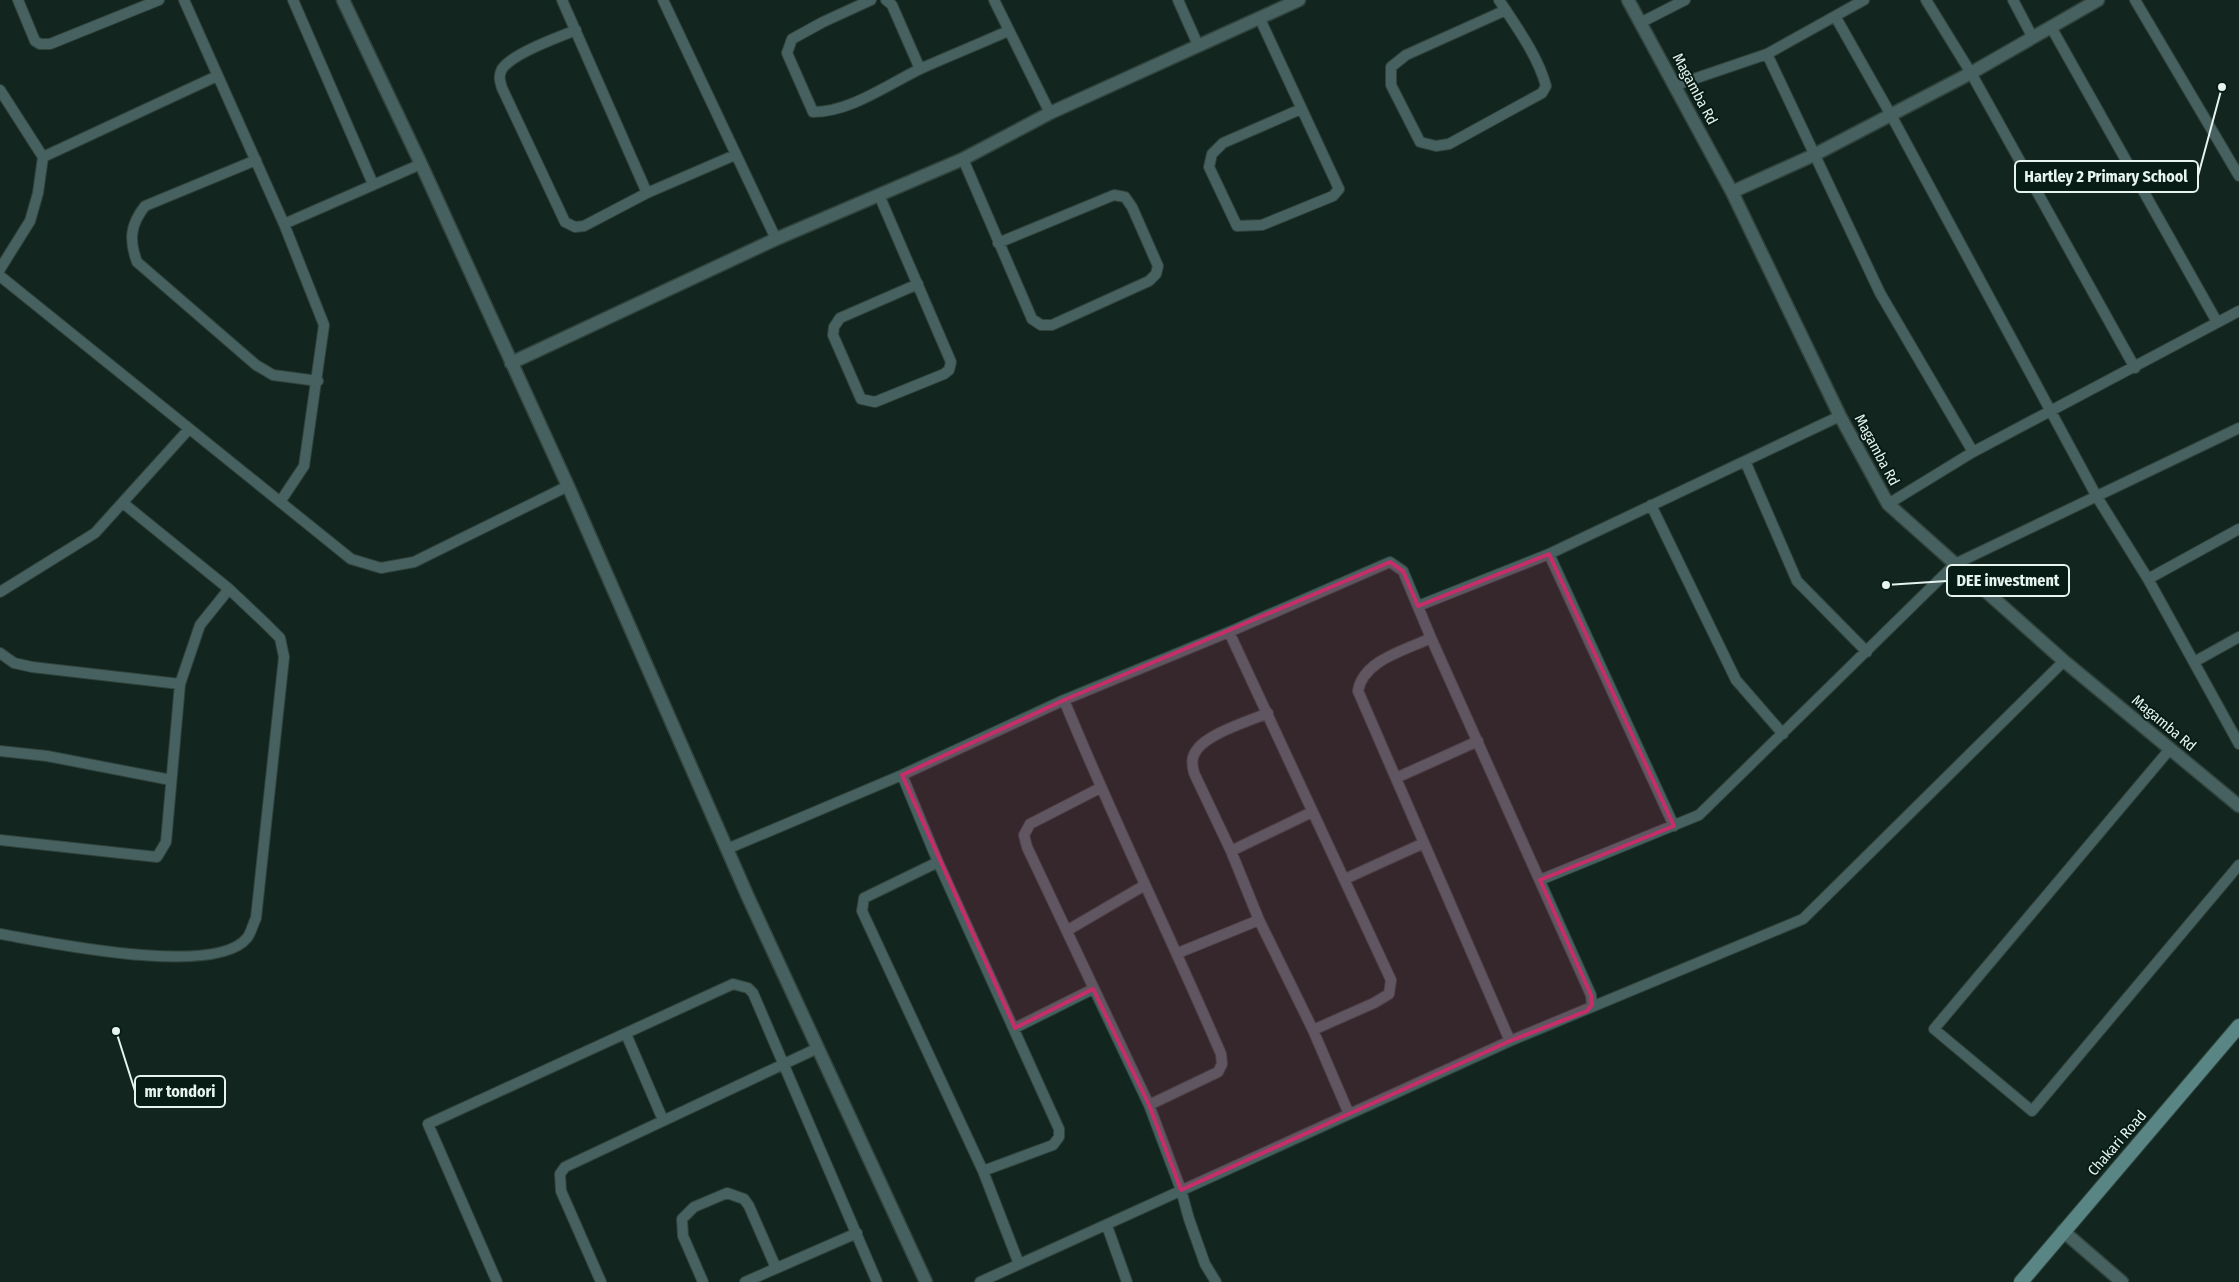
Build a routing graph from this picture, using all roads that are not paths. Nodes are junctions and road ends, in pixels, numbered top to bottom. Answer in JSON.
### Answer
{"nodes":[{"id":1,"x":18,"y":0,"type":"edge"},
{"id":2,"x":159,"y":0,"type":"edge"},
{"id":3,"x":184,"y":0,"type":"edge"},
{"id":4,"x":293,"y":0,"type":"edge"},
{"id":5,"x":343,"y":0,"type":"edge"},
{"id":6,"x":562,"y":0,"type":"edge"},
{"id":7,"x":663,"y":0,"type":"edge"},
{"id":8,"x":872,"y":0,"type":"edge"},
{"id":9,"x":886,"y":0,"type":"edge"},
{"id":10,"x":994,"y":0,"type":"edge"},
{"id":11,"x":1178,"y":0,"type":"edge"},
{"id":12,"x":1300,"y":0,"type":"edge"},
{"id":13,"x":1499,"y":0,"type":"edge"},
{"id":14,"x":1628,"y":0,"type":"edge"},
{"id":15,"x":1685,"y":0,"type":"edge"},
{"id":16,"x":1864,"y":0,"type":"edge"},
{"id":17,"x":1926,"y":0,"type":"edge"},
{"id":18,"x":2013,"y":0,"type":"edge"},
{"id":19,"x":2098,"y":0,"type":"edge"},
{"id":20,"x":2136,"y":0,"type":"edge"},
{"id":21,"x":1506,"y":10,"type":"junction"},
{"id":22,"x":1835,"y":16,"type":"junction"},
{"id":23,"x":1260,"y":19,"type":"junction"},
{"id":24,"x":1640,"y":23,"type":"junction"},
{"id":25,"x":2051,"y":27,"type":"junction"},
{"id":26,"x":576,"y":30,"type":"junction"},
{"id":27,"x":1008,"y":31,"type":"junction"},
{"id":28,"x":2033,"y":38,"type":"junction"},
{"id":29,"x":1198,"y":45,"type":"junction"},
{"id":30,"x":1767,"y":54,"type":"junction"},
{"id":31,"x":920,"y":69,"type":"junction"},
{"id":32,"x":1971,"y":74,"type":"junction"},
{"id":33,"x":218,"y":76,"type":"junction"},
{"id":34,"x":1676,"y":85,"type":"junction"},
{"id":35,"x":0,"y":90,"type":"edge"},
{"id":36,"x":1301,"y":109,"type":"junction"},
{"id":37,"x":1050,"y":113,"type":"junction"},
{"id":38,"x":1891,"y":115,"type":"junction"},
{"id":39,"x":735,"y":154,"type":"junction"},
{"id":40,"x":1814,"y":155,"type":"junction"},
{"id":41,"x":43,"y":157,"type":"junction"},
{"id":42,"x":963,"y":159,"type":"junction"},
{"id":43,"x":256,"y":160,"type":"junction"},
{"id":44,"x":421,"y":164,"type":"junction"},
{"id":45,"x":2239,"y":176,"type":"edge"},
{"id":46,"x":373,"y":184,"type":"junction"},
{"id":47,"x":1732,"y":192,"type":"junction"},
{"id":48,"x":647,"y":193,"type":"junction"},
{"id":49,"x":879,"y":195,"type":"junction"},
{"id":50,"x":284,"y":224,"type":"junction"},
{"id":51,"x":776,"y":239,"type":"junction"},
{"id":52,"x":998,"y":243,"type":"junction"},
{"id":53,"x":0,"y":269,"type":"edge"},
{"id":54,"x":0,"y":276,"type":"edge"},
{"id":55,"x":918,"y":284,"type":"junction"},
{"id":56,"x":2239,"y":311,"type":"edge"},
{"id":57,"x":2217,"y":322,"type":"junction"},
{"id":58,"x":511,"y":363,"type":"junction"},
{"id":59,"x":2135,"y":368,"type":"junction"},
{"id":60,"x":318,"y":381,"type":"junction"},
{"id":61,"x":2051,"y":412,"type":"junction"},
{"id":62,"x":1840,"y":416,"type":"junction"},
{"id":63,"x":2239,"y":428,"type":"edge"},
{"id":64,"x":189,"y":429,"type":"junction"},
{"id":65,"x":1973,"y":452,"type":"junction"},
{"id":66,"x":1745,"y":461,"type":"junction"},
{"id":67,"x":568,"y":486,"type":"junction"},
{"id":68,"x":2097,"y":497,"type":"junction"},
{"id":69,"x":123,"y":502,"type":"junction"},
{"id":70,"x":280,"y":502,"type":"junction"},
{"id":71,"x":1888,"y":504,"type":"junction"},
{"id":72,"x":1651,"y":505,"type":"junction"},
{"id":73,"x":2239,"y":529,"type":"edge"},
{"id":74,"x":1549,"y":554,"type":"junction"},
{"id":75,"x":1955,"y":564,"type":"junction"},
{"id":76,"x":2148,"y":579,"type":"junction"},
{"id":77,"x":229,"y":589,"type":"junction"},
{"id":78,"x":0,"y":592,"type":"edge"},
{"id":79,"x":1418,"y":606,"type":"junction"},
{"id":80,"x":1229,"y":632,"type":"junction"},
{"id":81,"x":2239,"y":637,"type":"edge"},
{"id":82,"x":1431,"y":638,"type":"junction"},
{"id":83,"x":1867,"y":652,"type":"junction"},
{"id":84,"x":0,"y":653,"type":"edge"},
{"id":85,"x":2064,"y":661,"type":"junction"},
{"id":86,"x":2194,"y":662,"type":"junction"},
{"id":87,"x":180,"y":684,"type":"junction"},
{"id":88,"x":1064,"y":700,"type":"junction"},
{"id":89,"x":1268,"y":713,"type":"junction"},
{"id":90,"x":1783,"y":734,"type":"junction"},
{"id":91,"x":1478,"y":741,"type":"junction"},
{"id":92,"x":2239,"y":744,"type":"edge"},
{"id":93,"x":2170,"y":749,"type":"junction"},
{"id":94,"x":0,"y":751,"type":"edge"},
{"id":95,"x":902,"y":775,"type":"junction"},
{"id":96,"x":1396,"y":778,"type":"junction"},
{"id":97,"x":171,"y":780,"type":"junction"},
{"id":98,"x":1100,"y":788,"type":"junction"},
{"id":99,"x":2239,"y":806,"type":"edge"},
{"id":100,"x":1312,"y":812,"type":"junction"},
{"id":101,"x":1674,"y":826,"type":"junction"},
{"id":102,"x":0,"y":840,"type":"edge"},
{"id":103,"x":1424,"y":843,"type":"junction"},
{"id":104,"x":727,"y":849,"type":"junction"},
{"id":105,"x":1231,"y":851,"type":"junction"},
{"id":106,"x":938,"y":862,"type":"junction"},
{"id":107,"x":2239,"y":864,"type":"edge"},
{"id":108,"x":1345,"y":879,"type":"junction"},
{"id":109,"x":1540,"y":880,"type":"junction"},
{"id":110,"x":1145,"y":885,"type":"junction"},
{"id":111,"x":1259,"y":920,"type":"junction"},
{"id":112,"x":1068,"y":930,"type":"junction"},
{"id":113,"x":0,"y":934,"type":"edge"},
{"id":114,"x":1178,"y":953,"type":"junction"},
{"id":115,"x":1093,"y":989,"type":"junction"},
{"id":116,"x":1592,"y":1005,"type":"junction"},
{"id":117,"x":2239,"y":1026,"type":"edge"},
{"id":118,"x":1015,"y":1028,"type":"junction"},
{"id":119,"x":1313,"y":1030,"type":"junction"},
{"id":120,"x":626,"y":1034,"type":"junction"},
{"id":121,"x":1510,"y":1041,"type":"junction"},
{"id":122,"x":818,"y":1048,"type":"junction"},
{"id":123,"x":783,"y":1064,"type":"junction"},
{"id":124,"x":1149,"y":1105,"type":"junction"},
{"id":125,"x":1349,"y":1114,"type":"junction"},
{"id":126,"x":663,"y":1120,"type":"junction"},
{"id":127,"x":983,"y":1171,"type":"junction"},
{"id":128,"x":1181,"y":1190,"type":"junction"},
{"id":129,"x":1106,"y":1226,"type":"junction"},
{"id":130,"x":2063,"y":1231,"type":"junction"},
{"id":131,"x":857,"y":1233,"type":"junction"},
{"id":132,"x":1019,"y":1264,"type":"junction"},
{"id":133,"x":776,"y":1268,"type":"junction"},
{"id":134,"x":497,"y":1282,"type":"edge"},
{"id":135,"x":601,"y":1282,"type":"edge"},
{"id":136,"x":703,"y":1282,"type":"edge"},
{"id":137,"x":745,"y":1282,"type":"edge"},
{"id":138,"x":877,"y":1282,"type":"edge"},
{"id":139,"x":926,"y":1282,"type":"edge"},
{"id":140,"x":980,"y":1282,"type":"edge"},
{"id":141,"x":1127,"y":1282,"type":"edge"},
{"id":142,"x":1216,"y":1282,"type":"edge"},
{"id":143,"x":2021,"y":1282,"type":"edge"},
{"id":144,"x":2122,"y":1282,"type":"edge"}],
"edges":[{"from":1,"to":2,"type":"street"},
{"from":3,"to":33,"type":"street"},
{"from":4,"to":46,"type":"street"},
{"from":5,"to":44,"type":"street"},
{"from":6,"to":26,"type":"street"},
{"from":7,"to":39,"type":"street"},
{"from":8,"to":31,"type":"street"},
{"from":9,"to":31,"type":"street"},
{"from":10,"to":27,"type":"street"},
{"from":11,"to":29,"type":"street"},
{"from":12,"to":23,"type":"street"},
{"from":13,"to":21,"type":"street"},
{"from":14,"to":24,"type":"street","name":"Magamba Rd"},
{"from":15,"to":24,"type":"street"},
{"from":16,"to":22,"type":"street"},
{"from":17,"to":32,"type":"street"},
{"from":18,"to":28,"type":"street"},
{"from":19,"to":25,"type":"street"},
{"from":20,"to":45,"type":"street"},
{"from":21,"to":21,"type":"street"},
{"from":22,"to":30,"type":"street"},
{"from":22,"to":38,"type":"street"},
{"from":23,"to":29,"type":"street"},
{"from":23,"to":36,"type":"street"},
{"from":24,"to":34,"type":"street","name":"Magamba Rd"},
{"from":25,"to":28,"type":"street"},
{"from":25,"to":57,"type":"street"},
{"from":26,"to":48,"type":"street"},
{"from":26,"to":48,"type":"street"},
{"from":27,"to":31,"type":"street"},
{"from":27,"to":37,"type":"street"},
{"from":28,"to":32,"type":"street"},
{"from":29,"to":37,"type":"street"},
{"from":30,"to":34,"type":"street"},
{"from":30,"to":40,"type":"street"},
{"from":32,"to":38,"type":"street"},
{"from":32,"to":59,"type":"street"},
{"from":33,"to":41,"type":"street"},
{"from":33,"to":43,"type":"street"},
{"from":34,"to":47,"type":"street","name":"Magamba Rd"},
{"from":35,"to":41,"type":"street"},
{"from":36,"to":36,"type":"street"},
{"from":37,"to":42,"type":"street"},
{"from":38,"to":40,"type":"street"},
{"from":38,"to":61,"type":"street"},
{"from":39,"to":48,"type":"street"},
{"from":39,"to":51,"type":"street"},
{"from":40,"to":47,"type":"street"},
{"from":40,"to":65,"type":"street"},
{"from":41,"to":53,"type":"street"},
{"from":42,"to":49,"type":"street"},
{"from":42,"to":52,"type":"street"},
{"from":43,"to":50,"type":"street"},
{"from":43,"to":60,"type":"street"},
{"from":44,"to":46,"type":"street"},
{"from":44,"to":58,"type":"street"},
{"from":46,"to":50,"type":"street"},
{"from":47,"to":62,"type":"street","name":"Magamba Rd"},
{"from":49,"to":51,"type":"street"},
{"from":49,"to":55,"type":"street"},
{"from":50,"to":60,"type":"street"},
{"from":51,"to":58,"type":"street"},
{"from":52,"to":52,"type":"street"},
{"from":54,"to":64,"type":"street"},
{"from":55,"to":55,"type":"street"},
{"from":56,"to":57,"type":"street"},
{"from":57,"to":59,"type":"street"},
{"from":58,"to":67,"type":"street"},
{"from":59,"to":61,"type":"street"},
{"from":60,"to":70,"type":"street"},
{"from":61,"to":65,"type":"street"},
{"from":61,"to":68,"type":"street"},
{"from":62,"to":66,"type":"street"},
{"from":62,"to":71,"type":"street","name":"Magamba Rd"},
{"from":63,"to":68,"type":"street"},
{"from":64,"to":69,"type":"street"},
{"from":64,"to":70,"type":"street"},
{"from":65,"to":71,"type":"street"},
{"from":66,"to":72,"type":"street"},
{"from":66,"to":83,"type":"street"},
{"from":67,"to":70,"type":"street"},
{"from":67,"to":104,"type":"street"},
{"from":68,"to":75,"type":"street"},
{"from":68,"to":76,"type":"street"},
{"from":69,"to":77,"type":"street"},
{"from":69,"to":78,"type":"street"},
{"from":71,"to":75,"type":"street","name":"Magamba Rd"},
{"from":72,"to":74,"type":"street"},
{"from":72,"to":90,"type":"street"},
{"from":73,"to":76,"type":"street"},
{"from":74,"to":79,"type":"street"},
{"from":74,"to":101,"type":"street"},
{"from":75,"to":83,"type":"street"},
{"from":75,"to":85,"type":"street","name":"Magamba Rd"},
{"from":76,"to":86,"type":"street"},
{"from":77,"to":87,"type":"street"},
{"from":77,"to":113,"type":"street"},
{"from":79,"to":80,"type":"street"},
{"from":79,"to":82,"type":"street"},
{"from":80,"to":88,"type":"street"},
{"from":80,"to":89,"type":"street"},
{"from":81,"to":86,"type":"street"},
{"from":82,"to":91,"type":"street"},
{"from":82,"to":96,"type":"street"},
{"from":83,"to":90,"type":"street"},
{"from":84,"to":87,"type":"street"},
{"from":85,"to":93,"type":"street","name":"Magamba Rd"},
{"from":85,"to":116,"type":"street"},
{"from":86,"to":92,"type":"street"},
{"from":87,"to":97,"type":"street"},
{"from":88,"to":95,"type":"street"},
{"from":88,"to":98,"type":"street"},
{"from":89,"to":100,"type":"street"},
{"from":89,"to":105,"type":"street"},
{"from":90,"to":101,"type":"street"},
{"from":91,"to":96,"type":"street"},
{"from":91,"to":109,"type":"street"},
{"from":93,"to":99,"type":"street","name":"Magamba Rd"},
{"from":93,"to":107,"type":"street"},
{"from":94,"to":97,"type":"street"},
{"from":95,"to":104,"type":"street"},
{"from":95,"to":106,"type":"street"},
{"from":96,"to":103,"type":"street"},
{"from":97,"to":102,"type":"street"},
{"from":98,"to":110,"type":"street"},
{"from":98,"to":112,"type":"street"},
{"from":100,"to":105,"type":"street"},
{"from":100,"to":108,"type":"street"},
{"from":101,"to":109,"type":"street"},
{"from":103,"to":108,"type":"street"},
{"from":103,"to":121,"type":"street"},
{"from":104,"to":122,"type":"street"},
{"from":105,"to":111,"type":"street"},
{"from":106,"to":118,"type":"street"},
{"from":106,"to":127,"type":"street"},
{"from":108,"to":119,"type":"street"},
{"from":109,"to":116,"type":"street"},
{"from":110,"to":112,"type":"street"},
{"from":110,"to":114,"type":"street"},
{"from":111,"to":114,"type":"street"},
{"from":111,"to":119,"type":"street"},
{"from":112,"to":115,"type":"street"},
{"from":114,"to":124,"type":"street"},
{"from":115,"to":118,"type":"street"},
{"from":115,"to":124,"type":"street"},
{"from":116,"to":121,"type":"street"},
{"from":117,"to":130,"type":"main road","name":"Chakari Road"},
{"from":118,"to":127,"type":"street"},
{"from":119,"to":125,"type":"street"},
{"from":120,"to":123,"type":"street"},
{"from":120,"to":126,"type":"street"},
{"from":120,"to":134,"type":"street"},
{"from":121,"to":125,"type":"street"},
{"from":122,"to":123,"type":"street"},
{"from":122,"to":139,"type":"street"},
{"from":123,"to":126,"type":"street"},
{"from":123,"to":131,"type":"street"},
{"from":124,"to":128,"type":"street"},
{"from":125,"to":128,"type":"street"},
{"from":126,"to":135,"type":"street"},
{"from":127,"to":132,"type":"street"},
{"from":128,"to":129,"type":"street"},
{"from":128,"to":142,"type":"street"},
{"from":129,"to":132,"type":"street"},
{"from":129,"to":141,"type":"street"},
{"from":130,"to":143,"type":"main road","name":"Chakari Road"},
{"from":130,"to":144,"type":"street"},
{"from":131,"to":133,"type":"street"},
{"from":131,"to":138,"type":"street"},
{"from":132,"to":140,"type":"street"},
{"from":133,"to":136,"type":"street"},
{"from":133,"to":137,"type":"street"}]}
